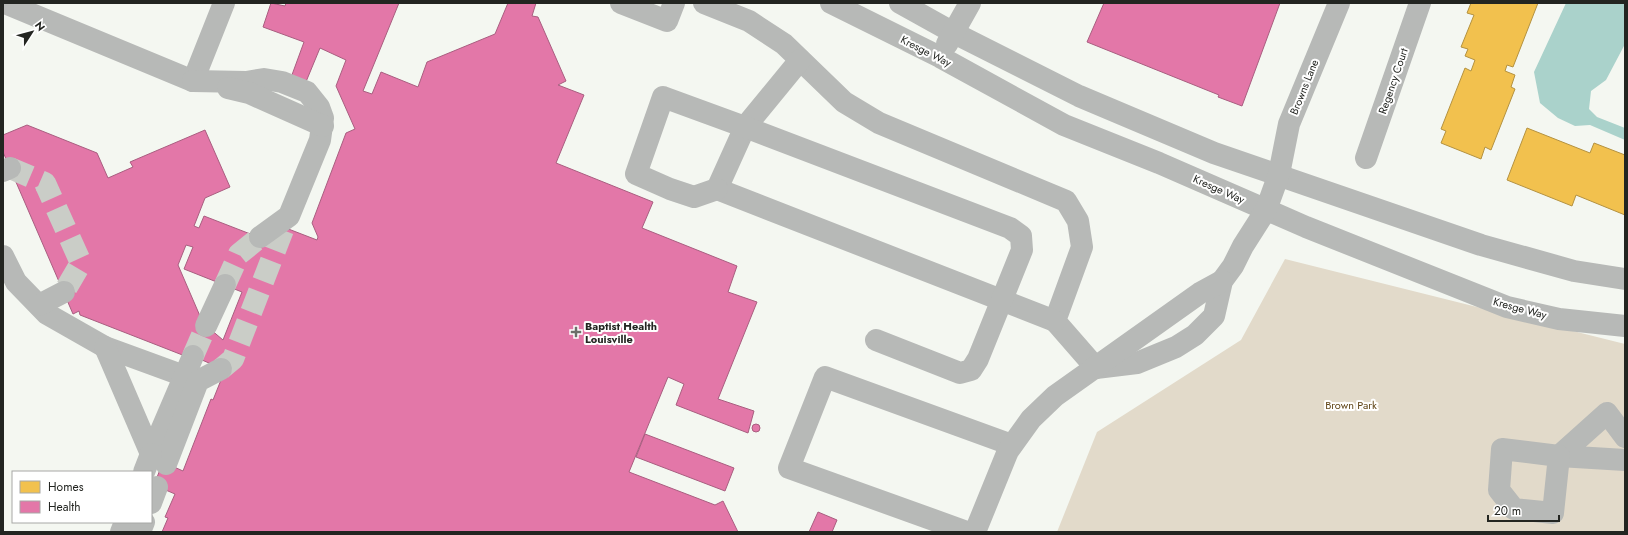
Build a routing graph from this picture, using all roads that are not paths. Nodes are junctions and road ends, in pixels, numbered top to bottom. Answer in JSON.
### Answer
{"nodes":[{"id":1,"x":5,"y":3,"type":"edge"},
{"id":2,"x":224,"y":3,"type":"edge"},
{"id":3,"x":621,"y":3,"type":"edge"},
{"id":4,"x":674,"y":3,"type":"edge"},
{"id":5,"x":704,"y":3,"type":"edge"},
{"id":6,"x":831,"y":3,"type":"edge"},
{"id":7,"x":900,"y":3,"type":"edge"},
{"id":8,"x":970,"y":3,"type":"edge"},
{"id":9,"x":1339,"y":3,"type":"edge"},
{"id":10,"x":1420,"y":3,"type":"edge"},
{"id":11,"x":954,"y":32,"type":"junction"},
{"id":12,"x":940,"y":57,"type":"junction"},
{"id":13,"x":800,"y":60,"type":"junction"},
{"id":14,"x":193,"y":81,"type":"junction"},
{"id":15,"x":745,"y":127,"type":"junction"},
{"id":16,"x":1366,"y":158,"type":"dead end"},
{"id":17,"x":1279,"y":174,"type":"junction"},
{"id":18,"x":717,"y":189,"type":"junction"},
{"id":19,"x":1266,"y":210,"type":"junction"},
{"id":20,"x":260,"y":237,"type":"tunnel mouth"},
{"id":21,"x":3,"y":256,"type":"edge"},
{"id":22,"x":1625,"y":279,"type":"edge"},
{"id":23,"x":1222,"y":281,"type":"junction"},
{"id":24,"x":225,"y":285,"type":"tunnel mouth"},
{"id":25,"x":64,"y":292,"type":"tunnel mouth"},
{"id":26,"x":1002,"y":301,"type":"junction"},
{"id":27,"x":39,"y":305,"type":"junction"},
{"id":28,"x":1055,"y":321,"type":"junction"},
{"id":29,"x":206,"y":326,"type":"tunnel mouth"},
{"id":30,"x":1625,"y":326,"type":"edge"},
{"id":31,"x":876,"y":340,"type":"dead end"},
{"id":32,"x":105,"y":347,"type":"junction"},
{"id":33,"x":1096,"y":368,"type":"junction"},
{"id":34,"x":221,"y":369,"type":"tunnel mouth"},
{"id":35,"x":192,"y":371,"type":"junction"},
{"id":36,"x":1625,"y":437,"type":"edge"},
{"id":37,"x":1012,"y":445,"type":"junction"},
{"id":38,"x":1625,"y":460,"type":"edge"},
{"id":39,"x":154,"y":476,"type":"edge"},
{"id":40,"x":967,"y":532,"type":"edge"},
{"id":41,"x":976,"y":532,"type":"edge"}],
"edges":[{"from":1,"to":14,"type":"street"},
{"from":2,"to":14,"type":"street"},
{"from":3,"to":4,"type":"street"},
{"from":5,"to":13,"type":"street"},
{"from":6,"to":12,"type":"street","name":"Kresge Way"},
{"from":7,"to":11,"type":"street"},
{"from":8,"to":11,"type":"street"},
{"from":9,"to":17,"type":"street","name":"Browns Lane"},
{"from":10,"to":16,"type":"street","name":"Regency Court"},
{"from":11,"to":12,"type":"street"},
{"from":11,"to":17,"type":"street"},
{"from":12,"to":19,"type":"street","name":"Kresge Way"},
{"from":13,"to":15,"type":"street"},
{"from":13,"to":28,"type":"street"},
{"from":14,"to":20,"type":"street"},
{"from":15,"to":18,"type":"street"},
{"from":15,"to":18,"type":"street"},
{"from":15,"to":26,"type":"street"},
{"from":17,"to":19,"type":"street","name":"Browns Lane"},
{"from":17,"to":22,"type":"street"},
{"from":18,"to":26,"type":"street"},
{"from":19,"to":23,"type":"street","name":"Browns Lane"},
{"from":19,"to":30,"type":"street","name":"Kresge Way"},
{"from":21,"to":27,"type":"street"},
{"from":23,"to":33,"type":"street"},
{"from":23,"to":33,"type":"street"},
{"from":24,"to":29,"type":"street"},
{"from":25,"to":27,"type":"street"},
{"from":26,"to":28,"type":"street"},
{"from":26,"to":31,"type":"street"},
{"from":27,"to":32,"type":"street"},
{"from":28,"to":33,"type":"street"},
{"from":32,"to":35,"type":"street"},
{"from":32,"to":39,"type":"street"},
{"from":33,"to":37,"type":"street"},
{"from":34,"to":35,"type":"street"},
{"from":35,"to":39,"type":"street"},
{"from":36,"to":38,"type":"street"},
{"from":37,"to":40,"type":"street"},
{"from":37,"to":41,"type":"street"}]}
